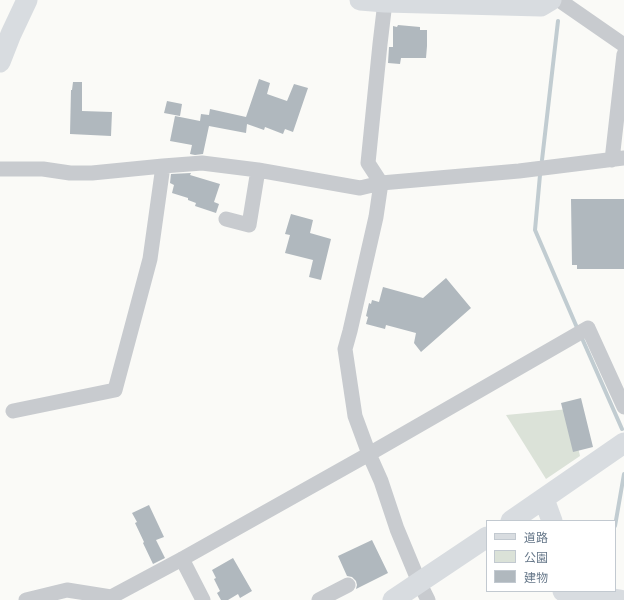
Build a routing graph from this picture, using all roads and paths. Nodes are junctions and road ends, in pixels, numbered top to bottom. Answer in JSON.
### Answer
{"nodes":[{"id":1,"x":27,"y":0,"type":"edge"},
{"id":2,"x":360,"y":0,"type":"edge"},
{"id":3,"x":551,"y":0,"type":"edge"},
{"id":4,"x":559,"y":0,"type":"edge"},
{"id":5,"x":385,"y":2,"type":"junction"},
{"id":6,"x":6,"y":33,"type":"edge"},
{"id":7,"x":624,"y":45,"type":"edge"},
{"id":8,"x":624,"y":54,"type":"edge"},
{"id":9,"x":0,"y":62,"type":"edge"},
{"id":10,"x":618,"y":159,"type":"edge"},
{"id":11,"x":163,"y":166,"type":"junction"},
{"id":12,"x":0,"y":169,"type":"edge"},
{"id":13,"x":258,"y":170,"type":"junction"},
{"id":14,"x":381,"y":183,"type":"junction"},
{"id":15,"x":226,"y":219,"type":"dead end"},
{"id":16,"x":624,"y":407,"type":"edge"},
{"id":17,"x":12,"y":411,"type":"dead end"},
{"id":18,"x":624,"y":443,"type":"edge"},
{"id":19,"x":369,"y":454,"type":"junction"},
{"id":20,"x":544,"y":499,"type":"junction"},
{"id":21,"x":512,"y":520,"type":"edge"},
{"id":22,"x":552,"y":520,"type":"edge"},
{"id":23,"x":486,"y":538,"type":"edge"},
{"id":24,"x":182,"y":559,"type":"junction"},
{"id":25,"x":348,"y":585,"type":"dead end"},
{"id":26,"x":424,"y":591,"type":"edge"},
{"id":27,"x":569,"y":592,"type":"edge"},
{"id":28,"x":95,"y":597,"type":"edge"},
{"id":29,"x":26,"y":600,"type":"edge"},
{"id":30,"x":203,"y":600,"type":"edge"},
{"id":31,"x":319,"y":600,"type":"edge"},
{"id":32,"x":393,"y":600,"type":"edge"},
{"id":33,"x":620,"y":600,"type":"edge"}],
"edges":[{"from":1,"to":6,"type":"street"},
{"from":2,"to":5,"type":"street"},
{"from":3,"to":5,"type":"street"},
{"from":4,"to":7,"type":"street"},
{"from":5,"to":14,"type":"street"},
{"from":6,"to":9,"type":"street"},
{"from":8,"to":10,"type":"street"},
{"from":10,"to":14,"type":"street"},
{"from":11,"to":12,"type":"street"},
{"from":11,"to":13,"type":"street"},
{"from":11,"to":17,"type":"street"},
{"from":13,"to":14,"type":"street"},
{"from":13,"to":15,"type":"street"},
{"from":14,"to":19,"type":"street"},
{"from":16,"to":19,"type":"street"},
{"from":18,"to":20,"type":"street"},
{"from":19,"to":24,"type":"street"},
{"from":19,"to":26,"type":"street"},
{"from":20,"to":21,"type":"street"},
{"from":20,"to":22,"type":"street"},
{"from":23,"to":26,"type":"street"},
{"from":24,"to":28,"type":"street"},
{"from":24,"to":30,"type":"street"},
{"from":25,"to":31,"type":"street"},
{"from":26,"to":32,"type":"street"},
{"from":27,"to":33,"type":"street"},
{"from":28,"to":29,"type":"street"}]}
